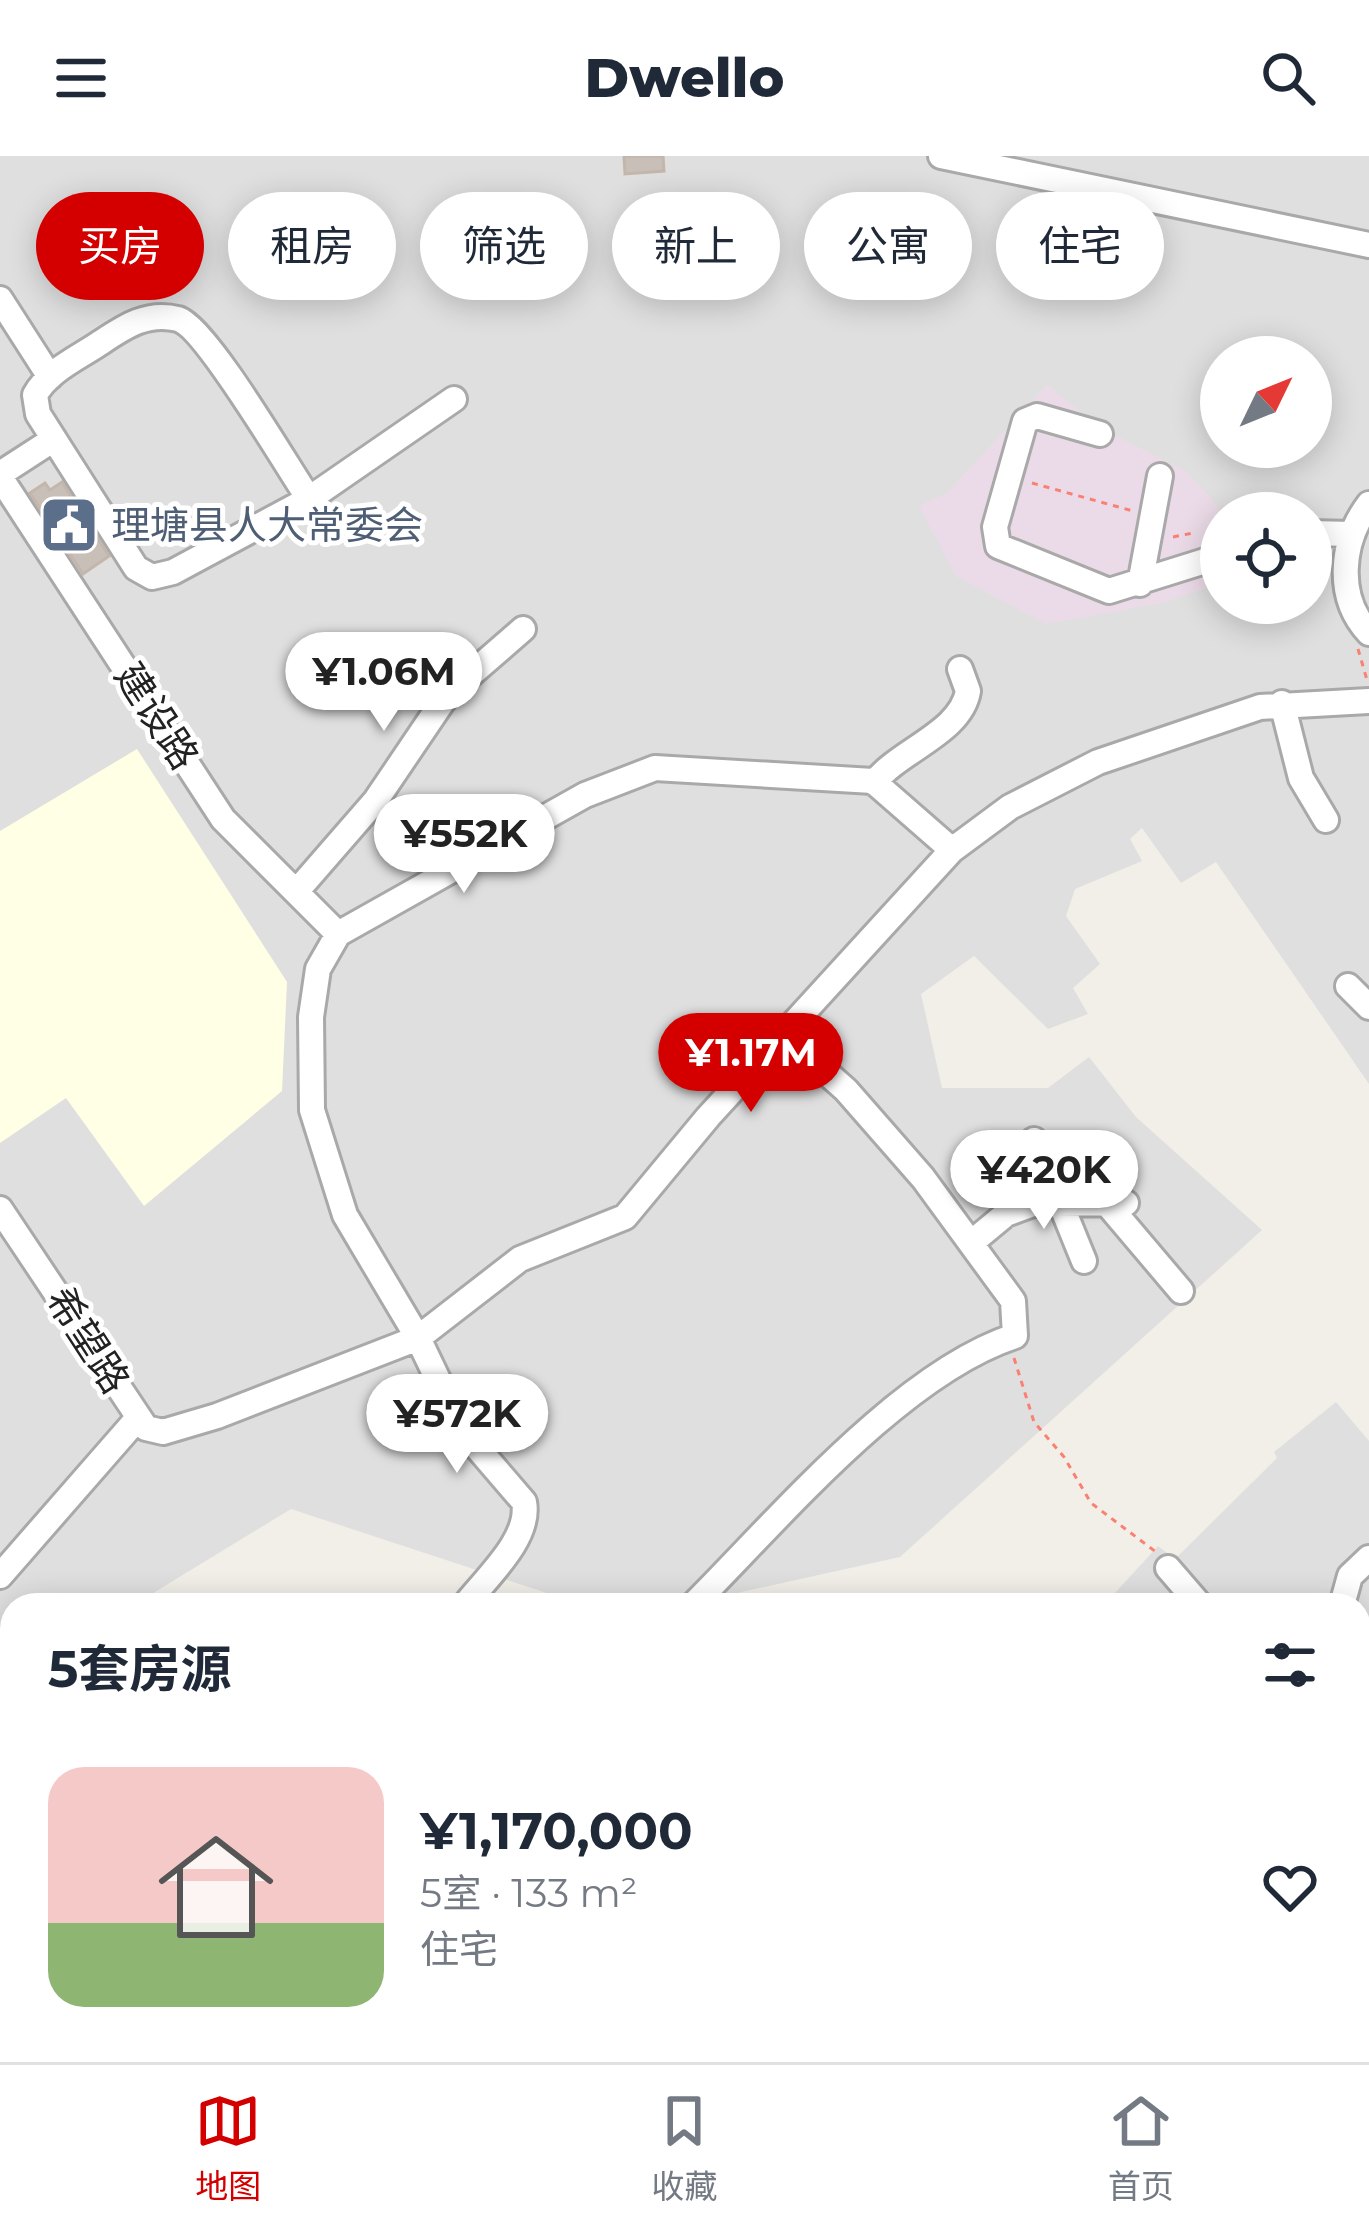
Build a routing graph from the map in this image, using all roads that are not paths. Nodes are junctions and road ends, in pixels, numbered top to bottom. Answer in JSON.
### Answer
{"nodes":[{"id":1,"x":940,"y":156,"type":"edge"},
{"id":2,"x":1369,"y":245,"type":"edge"},
{"id":3,"x":0,"y":299,"type":"edge"},
{"id":4,"x":50,"y":377,"type":"junction"},
{"id":5,"x":454,"y":399,"type":"dead end"},
{"id":6,"x":1100,"y":434,"type":"dead end"},
{"id":7,"x":54,"y":439,"type":"junction"},
{"id":8,"x":0,"y":475,"type":"edge"},
{"id":9,"x":1160,"y":476,"type":"dead end"},
{"id":10,"x":309,"y":500,"type":"junction"},
{"id":11,"x":1369,"y":504,"type":"edge"},
{"id":12,"x":1332,"y":534,"type":"edge"},
{"id":13,"x":1351,"y":534,"type":"junction"},
{"id":14,"x":1200,"y":563,"type":"edge"},
{"id":15,"x":1140,"y":584,"type":"junction"},
{"id":16,"x":523,"y":629,"type":"dead end"},
{"id":17,"x":1369,"y":633,"type":"edge"},
{"id":18,"x":960,"y":669,"type":"dead end"},
{"id":19,"x":1369,"y":701,"type":"edge"},
{"id":20,"x":1282,"y":703,"type":"junction"},
{"id":21,"x":874,"y":782,"type":"junction"},
{"id":22,"x":1326,"y":820,"type":"dead end"},
{"id":23,"x":952,"y":850,"type":"junction"},
{"id":24,"x":296,"y":892,"type":"junction"},
{"id":25,"x":338,"y":934,"type":"junction"},
{"id":26,"x":1348,"y":986,"type":"dead end"},
{"id":27,"x":1369,"y":1007,"type":"edge"},
{"id":28,"x":783,"y":1034,"type":"junction"},
{"id":29,"x":1034,"y":1139,"type":"dead end"},
{"id":30,"x":1068,"y":1203,"type":"junction"},
{"id":31,"x":0,"y":1209,"type":"edge"},
{"id":32,"x":971,"y":1243,"type":"junction"},
{"id":33,"x":1084,"y":1261,"type":"dead end"},
{"id":34,"x":1181,"y":1291,"type":"dead end"},
{"id":35,"x":418,"y":1338,"type":"junction"},
{"id":36,"x":138,"y":1418,"type":"junction"},
{"id":37,"x":1369,"y":1558,"type":"edge"},
{"id":38,"x":1168,"y":1568,"type":"road end"},
{"id":39,"x":0,"y":1576,"type":"edge"},
{"id":40,"x":474,"y":1593,"type":"edge"},
{"id":41,"x":706,"y":1593,"type":"edge"},
{"id":42,"x":1190,"y":1593,"type":"edge"},
{"id":43,"x":1345,"y":1593,"type":"edge"}],
"edges":[{"from":1,"to":2,"type":"street"},
{"from":3,"to":4,"type":"street"},
{"from":4,"to":7,"type":"street"},
{"from":4,"to":10,"type":"street"},
{"from":5,"to":10,"type":"street"},
{"from":6,"to":15,"type":"street"},
{"from":7,"to":8,"type":"street"},
{"from":7,"to":10,"type":"street"},
{"from":8,"to":24,"type":"street","name":"建设路"},
{"from":9,"to":15,"type":"street"},
{"from":11,"to":13,"type":"street"},
{"from":12,"to":13,"type":"street"},
{"from":13,"to":17,"type":"street"},
{"from":14,"to":15,"type":"street"},
{"from":16,"to":24,"type":"street"},
{"from":18,"to":21,"type":"street"},
{"from":19,"to":20,"type":"street"},
{"from":20,"to":22,"type":"street"},
{"from":20,"to":23,"type":"street"},
{"from":21,"to":23,"type":"street"},
{"from":21,"to":25,"type":"street"},
{"from":23,"to":28,"type":"street"},
{"from":24,"to":25,"type":"street","name":"建设路"},
{"from":25,"to":35,"type":"street"},
{"from":26,"to":27,"type":"street"},
{"from":28,"to":32,"type":"street"},
{"from":28,"to":35,"type":"street"},
{"from":29,"to":30,"type":"street"},
{"from":30,"to":32,"type":"street"},
{"from":30,"to":33,"type":"street"},
{"from":30,"to":34,"type":"street"},
{"from":31,"to":36,"type":"street","name":"希望路"},
{"from":32,"to":41,"type":"street"},
{"from":35,"to":36,"type":"street"},
{"from":35,"to":40,"type":"street"},
{"from":36,"to":39,"type":"street","name":"希望路"},
{"from":37,"to":43,"type":"street"},
{"from":38,"to":42,"type":"street"}]}
